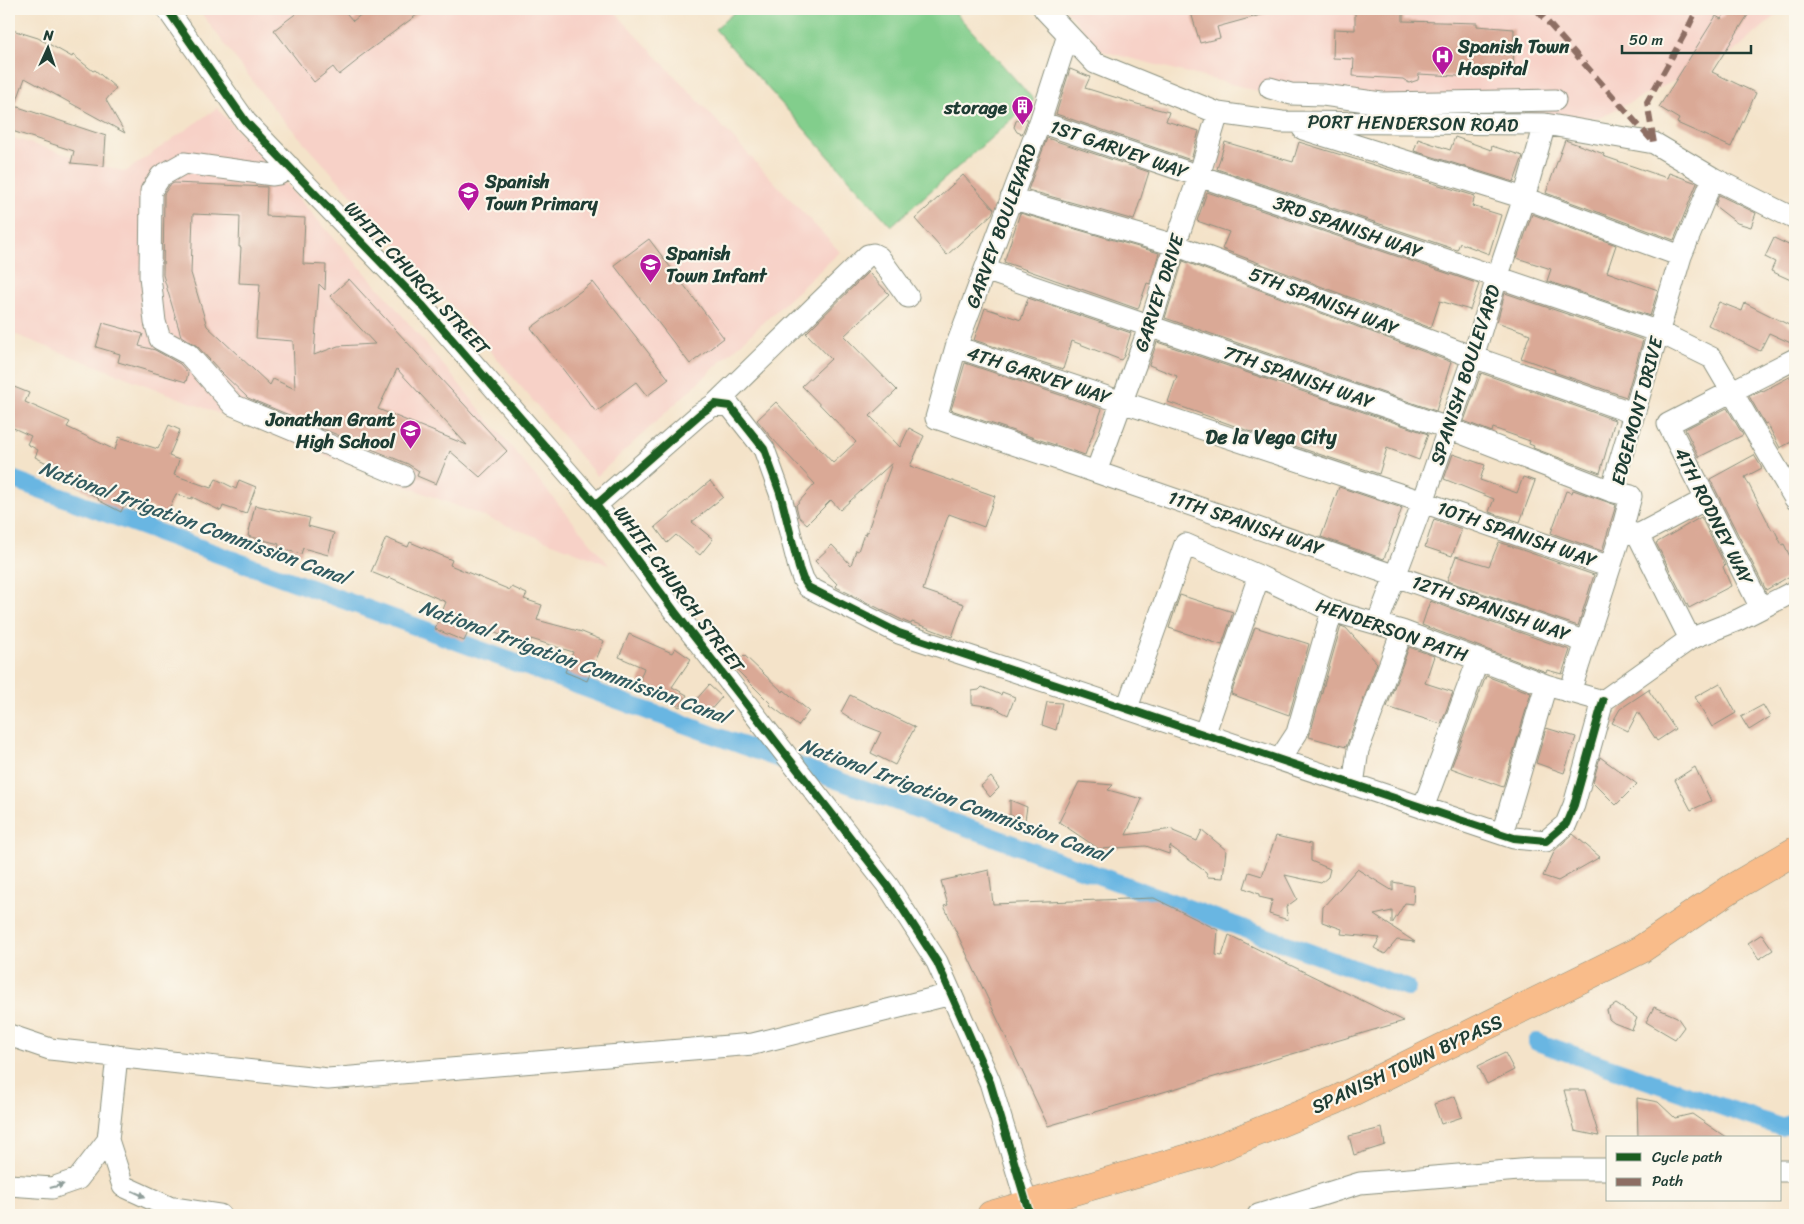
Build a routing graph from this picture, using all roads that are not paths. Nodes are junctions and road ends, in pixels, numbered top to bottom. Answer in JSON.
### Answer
{"nodes":[{"id":1,"x":167,"y":9,"type":"edge"},
{"id":2,"x":1044,"y":9,"type":"edge"},
{"id":3,"x":1068,"y":36,"type":"junction"},
{"id":4,"x":1270,"y":88,"type":"dead end"},
{"id":5,"x":1555,"y":100,"type":"dead end"},
{"id":6,"x":1218,"y":113,"type":"junction"},
{"id":7,"x":1040,"y":122,"type":"junction"},
{"id":8,"x":1282,"y":122,"type":"junction"},
{"id":9,"x":1545,"y":124,"type":"junction"},
{"id":10,"x":290,"y":167,"type":"junction"},
{"id":11,"x":1200,"y":176,"type":"junction"},
{"id":12,"x":1713,"y":178,"type":"junction"},
{"id":13,"x":1011,"y":198,"type":"junction"},
{"id":14,"x":1524,"y":198,"type":"junction"},
{"id":15,"x":1795,"y":219,"type":"edge"},
{"id":16,"x":1175,"y":245,"type":"junction"},
{"id":17,"x":1682,"y":256,"type":"junction"},
{"id":18,"x":985,"y":270,"type":"junction"},
{"id":19,"x":1497,"y":278,"type":"junction"},
{"id":20,"x":908,"y":297,"type":"dead end"},
{"id":21,"x":1150,"y":325,"type":"junction"},
{"id":22,"x":1659,"y":332,"type":"junction"},
{"id":23,"x":956,"y":347,"type":"junction"},
{"id":24,"x":1473,"y":356,"type":"junction"},
{"id":25,"x":1795,"y":359,"type":"edge"},
{"id":26,"x":1731,"y":390,"type":"junction"},
{"id":27,"x":1122,"y":402,"type":"junction"},
{"id":28,"x":715,"y":404,"type":"junction"},
{"id":29,"x":1634,"y":413,"type":"junction"},
{"id":30,"x":936,"y":418,"type":"joint"},
{"id":31,"x":1448,"y":428,"type":"junction"},
{"id":32,"x":1096,"y":472,"type":"junction"},
{"id":33,"x":403,"y":476,"type":"dead end"},
{"id":34,"x":1611,"y":491,"type":"junction"},
{"id":35,"x":1795,"y":498,"type":"edge"},
{"id":36,"x":1706,"y":499,"type":"junction"},
{"id":37,"x":1423,"y":502,"type":"junction"},
{"id":38,"x":596,"y":505,"type":"junction"},
{"id":39,"x":1630,"y":532,"type":"junction"},
{"id":40,"x":1610,"y":567,"type":"junction"},
{"id":41,"x":1395,"y":575,"type":"junction"},
{"id":42,"x":1259,"y":576,"type":"junction"},
{"id":43,"x":1795,"y":591,"type":"edge"},
{"id":44,"x":1761,"y":608,"type":"junction"},
{"id":45,"x":1332,"y":612,"type":"junction"},
{"id":46,"x":1377,"y":624,"type":"junction"},
{"id":47,"x":1402,"y":631,"type":"junction"},
{"id":48,"x":1690,"y":638,"type":"junction"},
{"id":49,"x":1586,"y":642,"type":"junction"},
{"id":50,"x":1478,"y":660,"type":"junction"},
{"id":51,"x":1546,"y":685,"type":"junction"},
{"id":52,"x":1570,"y":692,"type":"junction"},
{"id":53,"x":1603,"y":701,"type":"junction"},
{"id":54,"x":1127,"y":708,"type":"junction"},
{"id":55,"x":1204,"y":735,"type":"junction"},
{"id":56,"x":1280,"y":759,"type":"junction"},
{"id":57,"x":1353,"y":785,"type":"junction"},
{"id":58,"x":1423,"y":808,"type":"junction"},
{"id":59,"x":1502,"y":834,"type":"junction"},
{"id":60,"x":1795,"y":851,"type":"edge"},
{"id":61,"x":951,"y":994,"type":"junction"},
{"id":62,"x":9,"y":1035,"type":"edge"},
{"id":63,"x":117,"y":1056,"type":"junction"},
{"id":64,"x":108,"y":1140,"type":"junction"},
{"id":65,"x":1606,"y":1169,"type":"edge"},
{"id":66,"x":1782,"y":1171,"type":"edge"},
{"id":67,"x":1795,"y":1171,"type":"edge"},
{"id":68,"x":9,"y":1186,"type":"edge"},
{"id":69,"x":1029,"y":1210,"type":"edge"},
{"id":70,"x":220,"y":1215,"type":"edge"},
{"id":71,"x":991,"y":1215,"type":"edge"},
{"id":72,"x":1258,"y":1215,"type":"edge"}],
"edges":[{"from":1,"to":10,"type":"street","name":"WHITE CHURCH STREET"},
{"from":2,"to":3,"type":"street","name":"PORT HENDERSON ROAD"},
{"from":3,"to":6,"type":"street","name":"PORT HENDERSON ROAD"},
{"from":3,"to":7,"type":"street","name":"GARVEY BOULEVARD"},
{"from":4,"to":5,"type":"street"},
{"from":6,"to":8,"type":"street","name":"PORT HENDERSON ROAD"},
{"from":6,"to":11,"type":"street","name":"GARVEY DRIVE"},
{"from":7,"to":11,"type":"street","name":"1ST GARVEY WAY"},
{"from":7,"to":13,"type":"street","name":"GARVEY BOULEVARD"},
{"from":8,"to":9,"type":"street","name":"PORT HENDERSON ROAD"},
{"from":8,"to":14,"type":"street"},
{"from":9,"to":12,"type":"street","name":"PORT HENDERSON ROAD"},
{"from":9,"to":14,"type":"street","name":"SPANISH BOULEVARD"},
{"from":10,"to":33,"type":"street"},
{"from":10,"to":38,"type":"street","name":"WHITE CHURCH STREET"},
{"from":11,"to":16,"type":"street","name":"GARVEY DRIVE"},
{"from":11,"to":19,"type":"street","name":"3RD SPANISH WAY"},
{"from":12,"to":15,"type":"street","name":"PORT HENDERSON ROAD"},
{"from":12,"to":17,"type":"street","name":"EDGEMONT DRIVE"},
{"from":13,"to":16,"type":"street","name":"5TH SPANISH WAY"},
{"from":13,"to":18,"type":"street","name":"GARVEY BOULEVARD"},
{"from":14,"to":17,"type":"street"},
{"from":14,"to":19,"type":"street","name":"SPANISH BOULEVARD"},
{"from":16,"to":21,"type":"street","name":"GARVEY DRIVE"},
{"from":16,"to":24,"type":"street","name":"5TH SPANISH WAY"},
{"from":17,"to":22,"type":"street","name":"EDGEMONT DRIVE"},
{"from":18,"to":21,"type":"street","name":"7TH SPANISH WAY"},
{"from":18,"to":23,"type":"street","name":"GARVEY BOULEVARD"},
{"from":19,"to":22,"type":"street","name":"3RD SPANISH WAY"},
{"from":19,"to":24,"type":"street","name":"SPANISH BOULEVARD"},
{"from":20,"to":28,"type":"street"},
{"from":21,"to":27,"type":"street","name":"GARVEY DRIVE"},
{"from":21,"to":31,"type":"street","name":"7TH SPANISH WAY"},
{"from":22,"to":26,"type":"street","name":"3RD SPANISH WAY"},
{"from":22,"to":29,"type":"street","name":"EDGEMONT DRIVE"},
{"from":23,"to":27,"type":"street","name":"4TH GARVEY WAY"},
{"from":23,"to":30,"type":"street","name":"GARVEY BOULEVARD"},
{"from":24,"to":29,"type":"street","name":"5TH SPANISH WAY"},
{"from":24,"to":31,"type":"street","name":"SPANISH BOULEVARD"},
{"from":25,"to":26,"type":"street"},
{"from":26,"to":35,"type":"street","name":"3RD SPANISH WAY"},
{"from":26,"to":36,"type":"street","name":"4TH RODNEY WAY"},
{"from":27,"to":32,"type":"street","name":"GARVEY DRIVE"},
{"from":27,"to":37,"type":"street","name":"4TH GARVEY WAY"},
{"from":28,"to":38,"type":"street"},
{"from":28,"to":54,"type":"street"},
{"from":29,"to":34,"type":"street","name":"EDGEMONT DRIVE"},
{"from":30,"to":32,"type":"street","name":"11TH SPANISH WAY"},
{"from":31,"to":34,"type":"street","name":"7TH SPANISH WAY"},
{"from":31,"to":37,"type":"street","name":"SPANISH BOULEVARD"},
{"from":32,"to":41,"type":"street","name":"11TH SPANISH WAY"},
{"from":34,"to":39,"type":"street","name":"EDGEMONT DRIVE"},
{"from":36,"to":39,"type":"street"},
{"from":36,"to":44,"type":"street","name":"4TH RODNEY WAY"},
{"from":37,"to":40,"type":"street","name":"10TH SPANISH WAY"},
{"from":37,"to":41,"type":"street","name":"SPANISH BOULEVARD"},
{"from":38,"to":61,"type":"street","name":"WHITE CHURCH STREET"},
{"from":39,"to":40,"type":"street","name":"EDGEMONT DRIVE"},
{"from":39,"to":48,"type":"street"},
{"from":40,"to":49,"type":"street","name":"EDGEMONT DRIVE"},
{"from":41,"to":46,"type":"street","name":"SPANISH BOULEVARD"},
{"from":41,"to":49,"type":"street","name":"12TH SPANISH WAY"},
{"from":42,"to":45,"type":"street","name":"HENDERSON PATH"},
{"from":42,"to":54,"type":"street","name":"HENDERSON PATH"},
{"from":42,"to":55,"type":"street"},
{"from":43,"to":44,"type":"street"},
{"from":44,"to":48,"type":"street"},
{"from":45,"to":46,"type":"street","name":"HENDERSON PATH"},
{"from":45,"to":56,"type":"street"},
{"from":46,"to":47,"type":"street","name":"HENDERSON PATH"},
{"from":47,"to":50,"type":"street","name":"HENDERSON PATH"},
{"from":47,"to":57,"type":"street"},
{"from":48,"to":53,"type":"street"},
{"from":49,"to":52,"type":"street","name":"EDGEMONT DRIVE"},
{"from":50,"to":51,"type":"street","name":"HENDERSON PATH"},
{"from":50,"to":58,"type":"street"},
{"from":51,"to":52,"type":"street","name":"HENDERSON PATH"},
{"from":51,"to":59,"type":"street"},
{"from":52,"to":53,"type":"street","name":"HENDERSON PATH"},
{"from":53,"to":59,"type":"street"},
{"from":54,"to":55,"type":"street"},
{"from":55,"to":56,"type":"street"},
{"from":56,"to":57,"type":"street"},
{"from":57,"to":58,"type":"street"},
{"from":58,"to":59,"type":"street"},
{"from":60,"to":69,"type":"main road","name":"SPANISH TOWN BYPASS"},
{"from":61,"to":63,"type":"street"},
{"from":61,"to":69,"type":"street","name":"WHITE CHURCH STREET"},
{"from":62,"to":63,"type":"street"},
{"from":63,"to":64,"type":"street"},
{"from":68,"to":64,"type":"street","one_way":true},
{"from":64,"to":70,"type":"street","one_way":true},
{"from":65,"to":72,"type":"street"},
{"from":66,"to":67,"type":"street"},
{"from":69,"to":71,"type":"main road","name":"SPANISH TOWN BYPASS"}]}
